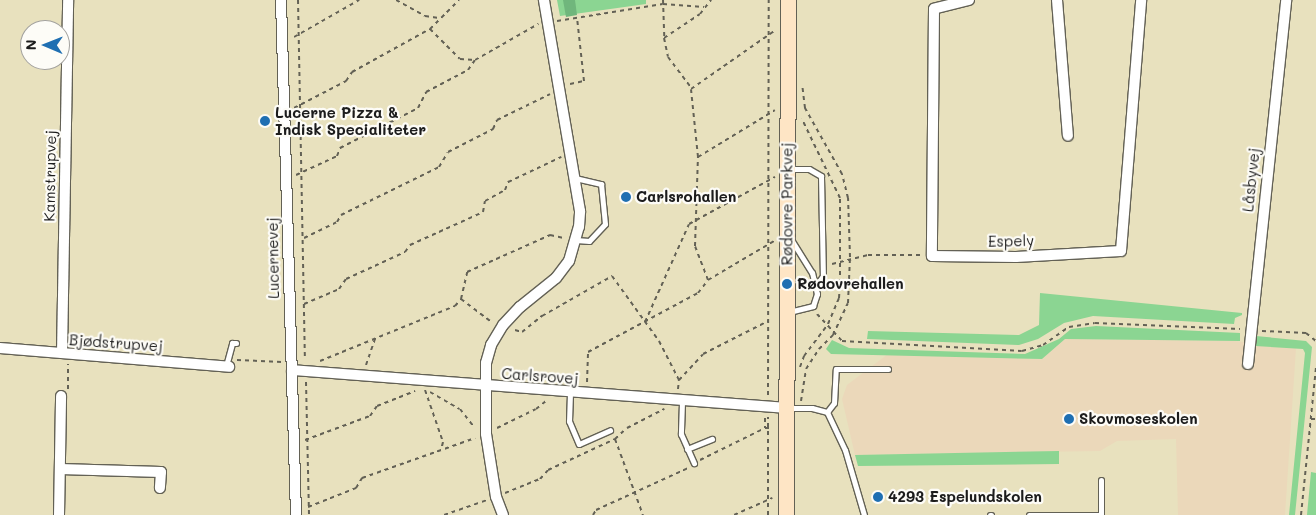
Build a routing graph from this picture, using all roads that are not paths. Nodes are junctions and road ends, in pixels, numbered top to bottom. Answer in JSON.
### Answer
{"nodes":[{"id":1,"x":68,"y":0,"type":"edge"},
{"id":2,"x":281,"y":0,"type":"edge"},
{"id":3,"x":544,"y":0,"type":"edge"},
{"id":4,"x":788,"y":0,"type":"edge"},
{"id":5,"x":969,"y":0,"type":"edge"},
{"id":6,"x":1057,"y":0,"type":"edge"},
{"id":7,"x":1141,"y":0,"type":"edge"},
{"id":8,"x":1286,"y":0,"type":"edge"},
{"id":9,"x":1068,"y":136,"type":"dead end"},
{"id":10,"x":787,"y":169,"type":"junction"},
{"id":11,"x":574,"y":178,"type":"junction"},
{"id":12,"x":787,"y":233,"type":"junction"},
{"id":13,"x":576,"y":240,"type":"junction"},
{"id":14,"x":817,"y":284,"type":"junction"},
{"id":15,"x":786,"y":313,"type":"junction"},
{"id":16,"x":236,"y":343,"type":"dead end"},
{"id":17,"x":0,"y":348,"type":"edge"},
{"id":18,"x":65,"y":354,"type":"junction"},
{"id":19,"x":1248,"y":364,"type":"dead end"},
{"id":20,"x":227,"y":366,"type":"joint"},
{"id":21,"x":292,"y":366,"type":"junction"},
{"id":22,"x":888,"y":369,"type":"dead end"},
{"id":23,"x":484,"y":387,"type":"junction"},
{"id":24,"x":570,"y":393,"type":"junction"},
{"id":25,"x":61,"y":396,"type":"road end"},
{"id":26,"x":675,"y":401,"type":"junction"},
{"id":27,"x":786,"y":408,"type":"junction"},
{"id":28,"x":827,"y":412,"type":"junction"},
{"id":29,"x":610,"y":430,"type":"road end"},
{"id":30,"x":712,"y":439,"type":"dead end"},
{"id":31,"x":687,"y":449,"type":"junction"},
{"id":32,"x":694,"y":463,"type":"dead end"},
{"id":33,"x":60,"y":469,"type":"junction"},
{"id":34,"x":1101,"y":480,"type":"dead end"},
{"id":35,"x":160,"y":488,"type":"dead end"},
{"id":36,"x":296,"y":512,"type":"edge"},
{"id":37,"x":59,"y":515,"type":"edge"},
{"id":38,"x":503,"y":515,"type":"edge"},
{"id":39,"x":786,"y":515,"type":"edge"},
{"id":40,"x":864,"y":515,"type":"edge"},
{"id":41,"x":1029,"y":515,"type":"edge"},
{"id":42,"x":1101,"y":515,"type":"edge"}],
"edges":[{"from":1,"to":18,"type":"street","name":"Kamstrupvej"},
{"from":2,"to":21,"type":"street","name":"Lucernevej"},
{"from":3,"to":11,"type":"street"},
{"from":4,"to":10,"type":"street","name":"Rødovre Parkvej"},
{"from":5,"to":7,"type":"street","name":"Espely"},
{"from":6,"to":9,"type":"street"},
{"from":8,"to":19,"type":"street","name":"Låsbyvej"},
{"from":10,"to":12,"type":"street","name":"Rødovre Parkvej"},
{"from":10,"to":14,"type":"lane"},
{"from":11,"to":13,"type":"street"},
{"from":11,"to":13,"type":"lane"},
{"from":12,"to":14,"type":"lane"},
{"from":12,"to":15,"type":"street","name":"Rødovre Parkvej"},
{"from":13,"to":23,"type":"street"},
{"from":14,"to":15,"type":"lane"},
{"from":15,"to":27,"type":"street","name":"Rødovre Parkvej"},
{"from":16,"to":20,"type":"lane"},
{"from":17,"to":18,"type":"street","name":"Bjødstrupvej"},
{"from":18,"to":20,"type":"street","name":"Bjødstrupvej"},
{"from":21,"to":23,"type":"street","name":"Carlsrovej"},
{"from":21,"to":36,"type":"street","name":"Lucernevej"},
{"from":22,"to":28,"type":"lane"},
{"from":23,"to":24,"type":"street","name":"Carlsrovej"},
{"from":23,"to":38,"type":"street"},
{"from":24,"to":26,"type":"street","name":"Carlsrovej"},
{"from":24,"to":29,"type":"lane"},
{"from":25,"to":33,"type":"street"},
{"from":26,"to":27,"type":"street","name":"Carlsrovej"},
{"from":26,"to":31,"type":"lane"},
{"from":27,"to":28,"type":"lane"},
{"from":27,"to":39,"type":"street","name":"Rødovre Parkvej"},
{"from":28,"to":40,"type":"lane"},
{"from":30,"to":31,"type":"lane"},
{"from":31,"to":32,"type":"lane"},
{"from":33,"to":35,"type":"street"},
{"from":33,"to":37,"type":"street"},
{"from":34,"to":42,"type":"lane"},
{"from":41,"to":42,"type":"lane"}]}
